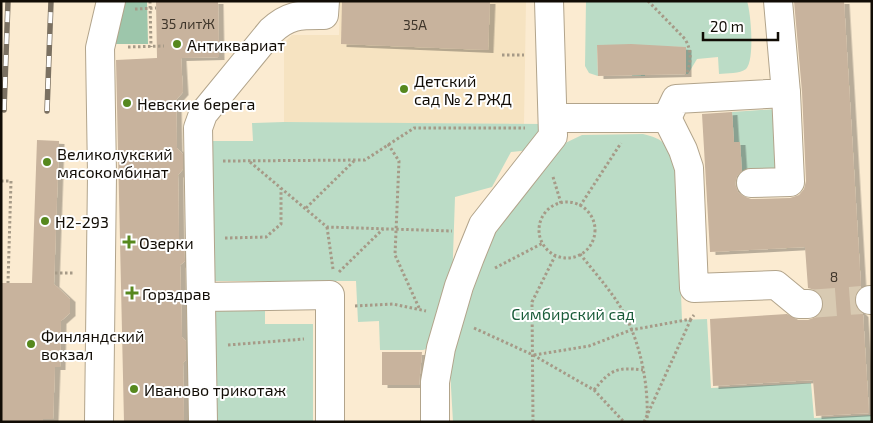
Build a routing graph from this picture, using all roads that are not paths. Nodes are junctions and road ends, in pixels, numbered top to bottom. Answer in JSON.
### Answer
{"nodes":[{"id":1,"x":111,"y":1,"type":"edge"},
{"id":2,"x":325,"y":1,"type":"edge"},
{"id":3,"x":549,"y":1,"type":"edge"},
{"id":4,"x":778,"y":1,"type":"edge"},
{"id":5,"x":786,"y":93,"type":"junction"},
{"id":6,"x":667,"y":118,"type":"junction"},
{"id":7,"x":553,"y":123,"type":"junction"},
{"id":8,"x":752,"y":183,"type":"dead end"},
{"id":9,"x":201,"y":297,"type":"junction"},
{"id":10,"x":808,"y":304,"type":"tunnel mouth"},
{"id":11,"x":100,"y":422,"type":"edge"},
{"id":12,"x":203,"y":422,"type":"edge"},
{"id":13,"x":330,"y":422,"type":"edge"},
{"id":14,"x":435,"y":422,"type":"edge"}],
"edges":[{"from":1,"to":11,"type":"street"},
{"from":2,"to":9,"type":"street"},
{"from":3,"to":7,"type":"street"},
{"from":4,"to":5,"type":"street"},
{"from":5,"to":6,"type":"street"},
{"from":5,"to":8,"type":"street"},
{"from":6,"to":7,"type":"street"},
{"from":6,"to":10,"type":"street"},
{"from":7,"to":14,"type":"street"},
{"from":9,"to":12,"type":"street"},
{"from":9,"to":13,"type":"street"}]}
